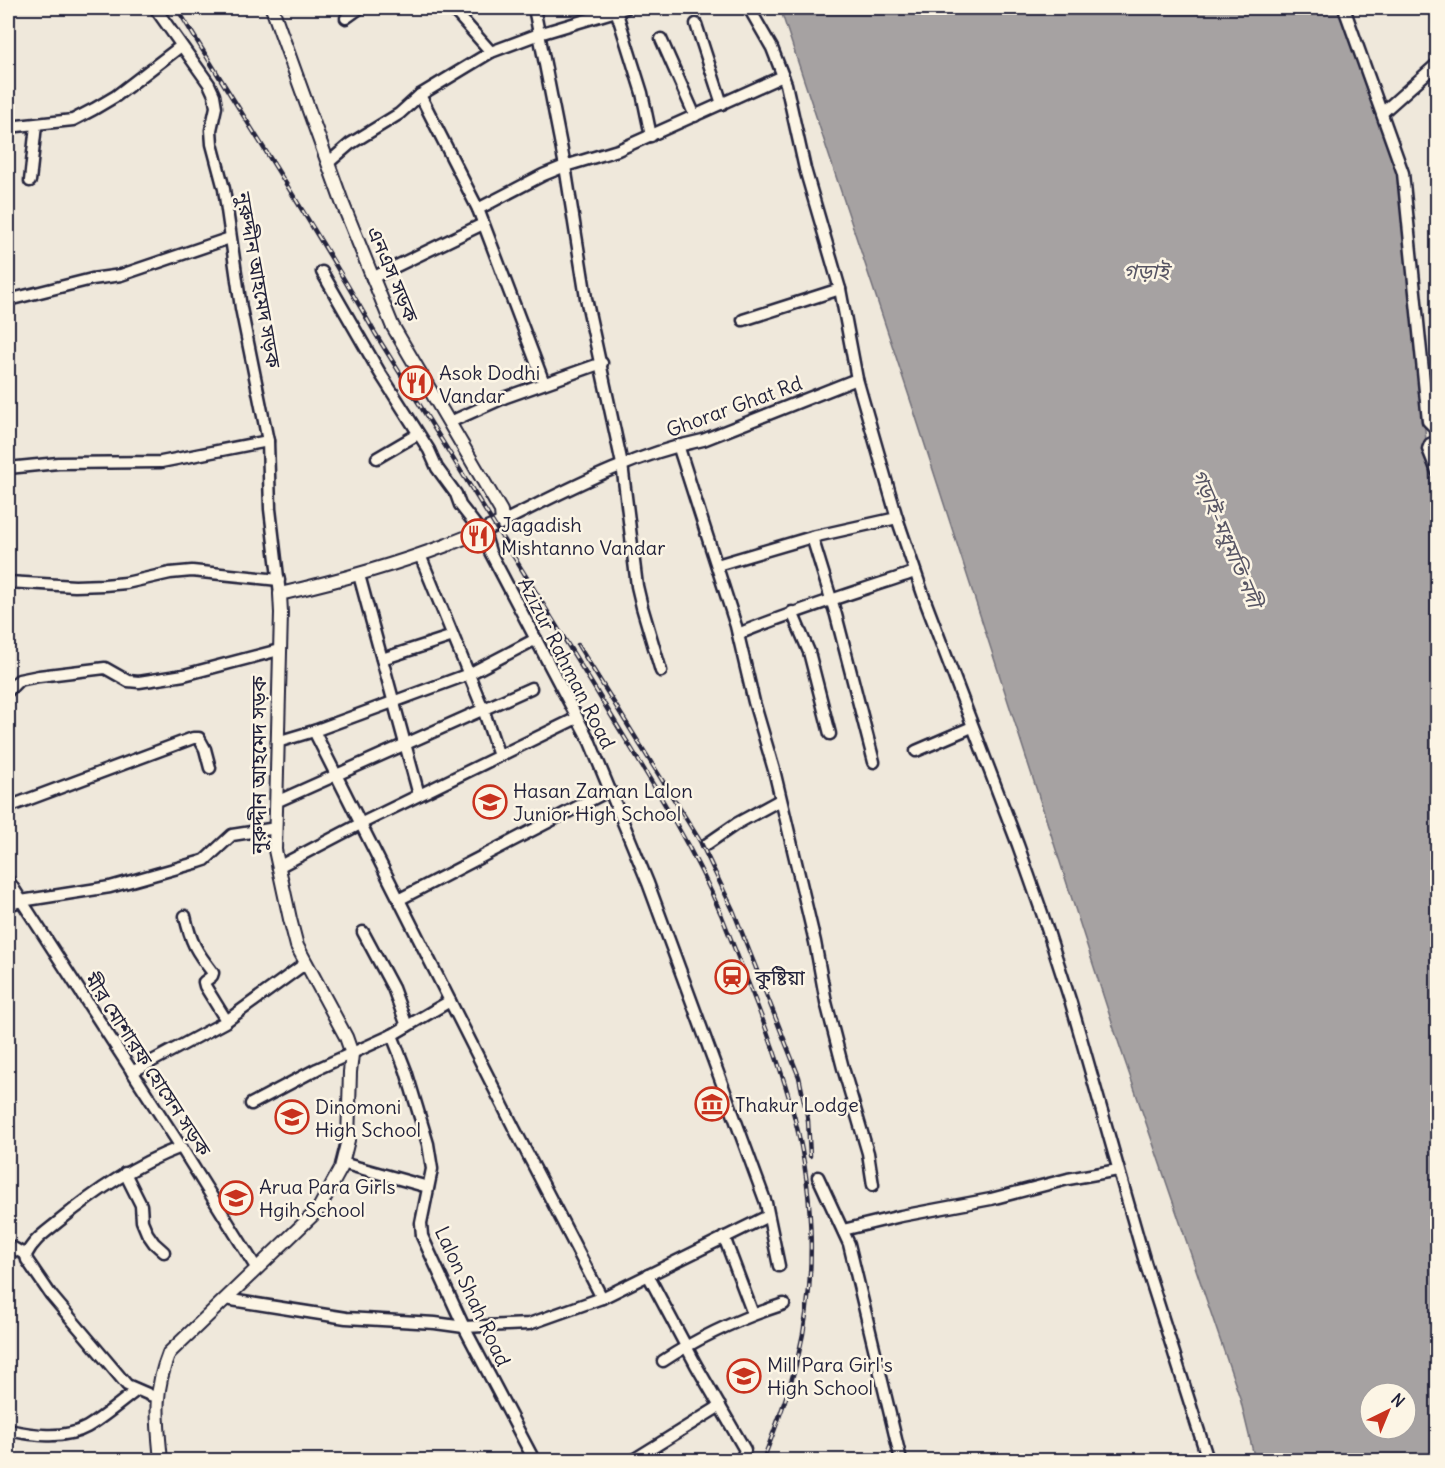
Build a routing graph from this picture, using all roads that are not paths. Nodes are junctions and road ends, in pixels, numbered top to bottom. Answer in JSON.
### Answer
{"nodes":[{"id":1,"x":155,"y":8,"type":"edge"},
{"id":2,"x":272,"y":8,"type":"edge"},
{"id":3,"x":360,"y":8,"type":"edge"},
{"id":4,"x":452,"y":8,"type":"edge"},
{"id":5,"x":534,"y":8,"type":"edge"},
{"id":6,"x":749,"y":8,"type":"edge"},
{"id":7,"x":1344,"y":8,"type":"edge"},
{"id":8,"x":621,"y":9,"type":"edge"},
{"id":9,"x":604,"y":11,"type":"edge"},
{"id":10,"x":346,"y":18,"type":"dead end"},
{"id":11,"x":696,"y":24,"type":"dead end"},
{"id":12,"x":539,"y":34,"type":"junction"},
{"id":13,"x":661,"y":39,"type":"dead end"},
{"id":14,"x":181,"y":46,"type":"junction"},
{"id":15,"x":491,"y":52,"type":"junction"},
{"id":16,"x":1437,"y":63,"type":"edge"},
{"id":17,"x":783,"y":76,"type":"junction"},
{"id":18,"x":420,"y":95,"type":"junction"},
{"id":19,"x":722,"y":104,"type":"junction"},
{"id":20,"x":1382,"y":113,"type":"junction"},
{"id":21,"x":695,"y":116,"type":"junction"},
{"id":22,"x":36,"y":125,"type":"junction"},
{"id":23,"x":8,"y":127,"type":"edge"},
{"id":24,"x":651,"y":135,"type":"junction"},
{"id":25,"x":328,"y":163,"type":"junction"},
{"id":26,"x":565,"y":166,"type":"junction"},
{"id":27,"x":30,"y":181,"type":"dead end"},
{"id":28,"x":478,"y":209,"type":"junction"},
{"id":29,"x":483,"y":224,"type":"junction"},
{"id":30,"x":230,"y":238,"type":"junction"},
{"id":31,"x":322,"y":272,"type":"dead end"},
{"id":32,"x":372,"y":278,"type":"junction"},
{"id":33,"x":840,"y":289,"type":"junction"},
{"id":34,"x":8,"y":300,"type":"edge"},
{"id":35,"x":743,"y":320,"type":"dead end"},
{"id":36,"x":602,"y":363,"type":"junction"},
{"id":37,"x":857,"y":379,"type":"junction"},
{"id":38,"x":544,"y":383,"type":"junction"},
{"id":39,"x":450,"y":422,"type":"junction"},
{"id":40,"x":1437,"y":431,"type":"edge"},
{"id":41,"x":418,"y":434,"type":"junction"},
{"id":42,"x":268,"y":441,"type":"junction"},
{"id":43,"x":1437,"y":441,"type":"edge"},
{"id":44,"x":678,"y":445,"type":"junction"},
{"id":45,"x":377,"y":458,"type":"dead end"},
{"id":46,"x":622,"y":464,"type":"junction"},
{"id":47,"x":8,"y":468,"type":"edge"},
{"id":48,"x":1437,"y":474,"type":"edge"},
{"id":49,"x":897,"y":518,"type":"junction"},
{"id":50,"x":502,"y":522,"type":"junction"},
{"id":51,"x":482,"y":532,"type":"junction"},
{"id":52,"x":812,"y":537,"type":"junction"},
{"id":53,"x":420,"y":555,"type":"junction"},
{"id":54,"x":717,"y":565,"type":"junction"},
{"id":55,"x":915,"y":572,"type":"junction"},
{"id":56,"x":359,"y":575,"type":"junction"},
{"id":57,"x":279,"y":580,"type":"junction"},
{"id":58,"x":8,"y":582,"type":"edge"},
{"id":59,"x":280,"y":594,"type":"junction"},
{"id":60,"x":831,"y":601,"type":"junction"},
{"id":61,"x":792,"y":612,"type":"junction"},
{"id":62,"x":738,"y":634,"type":"junction"},
{"id":63,"x":453,"y":636,"type":"junction"},
{"id":64,"x":536,"y":639,"type":"junction"},
{"id":65,"x":279,"y":650,"type":"junction"},
{"id":66,"x":382,"y":659,"type":"junction"},
{"id":67,"x":661,"y":671,"type":"dead end"},
{"id":68,"x":469,"y":674,"type":"junction"},
{"id":69,"x":531,"y":688,"type":"dead end"},
{"id":70,"x":8,"y":691,"type":"edge"},
{"id":71,"x":393,"y":701,"type":"junction"},
{"id":72,"x":483,"y":710,"type":"junction"},
{"id":73,"x":577,"y":718,"type":"junction"},
{"id":74,"x":972,"y":727,"type":"junction"},
{"id":75,"x":314,"y":731,"type":"junction"},
{"id":76,"x":830,"y":734,"type":"dead end"},
{"id":77,"x":277,"y":742,"type":"junction"},
{"id":78,"x":405,"y":744,"type":"junction"},
{"id":79,"x":916,"y":751,"type":"dead end"},
{"id":80,"x":499,"y":756,"type":"junction"},
{"id":81,"x":874,"y":762,"type":"dead end"},
{"id":82,"x":210,"y":768,"type":"dead end"},
{"id":83,"x":337,"y":775,"type":"junction"},
{"id":84,"x":610,"y":790,"type":"junction"},
{"id":85,"x":419,"y":795,"type":"junction"},
{"id":86,"x":780,"y":800,"type":"junction"},
{"id":87,"x":276,"y":802,"type":"junction"},
{"id":88,"x":8,"y":807,"type":"edge"},
{"id":89,"x":362,"y":823,"type":"junction"},
{"id":90,"x":276,"y":828,"type":"junction"},
{"id":91,"x":707,"y":844,"type":"dead end"},
{"id":92,"x":278,"y":867,"type":"junction"},
{"id":93,"x":8,"y":880,"type":"edge"},
{"id":94,"x":400,"y":899,"type":"junction"},
{"id":95,"x":21,"y":901,"type":"junction"},
{"id":96,"x":8,"y":905,"type":"edge"},
{"id":97,"x":185,"y":915,"type":"dead end"},
{"id":98,"x":363,"y":932,"type":"dead end"},
{"id":99,"x":306,"y":963,"type":"junction"},
{"id":100,"x":450,"y":1001,"type":"junction"},
{"id":101,"x":226,"y":1020,"type":"junction"},
{"id":102,"x":407,"y":1026,"type":"junction"},
{"id":103,"x":392,"y":1035,"type":"junction"},
{"id":104,"x":352,"y":1054,"type":"junction"},
{"id":105,"x":132,"y":1072,"type":"junction"},
{"id":106,"x":251,"y":1104,"type":"dead end"},
{"id":107,"x":181,"y":1148,"type":"junction"},
{"id":108,"x":342,"y":1163,"type":"junction"},
{"id":109,"x":1118,"y":1170,"type":"junction"},
{"id":110,"x":125,"y":1173,"type":"junction"},
{"id":111,"x":818,"y":1176,"type":"dead end"},
{"id":112,"x":873,"y":1185,"type":"dead end"},
{"id":113,"x":428,"y":1187,"type":"junction"},
{"id":114,"x":768,"y":1216,"type":"junction"},
{"id":115,"x":843,"y":1230,"type":"junction"},
{"id":116,"x":724,"y":1237,"type":"junction"},
{"id":117,"x":8,"y":1245,"type":"edge"},
{"id":118,"x":164,"y":1252,"type":"dead end"},
{"id":119,"x":26,"y":1255,"type":"junction"},
{"id":120,"x":779,"y":1266,"type":"dead end"},
{"id":121,"x":257,"y":1269,"type":"junction"},
{"id":122,"x":648,"y":1275,"type":"junction"},
{"id":123,"x":602,"y":1298,"type":"junction"},
{"id":124,"x":225,"y":1299,"type":"junction"},
{"id":125,"x":784,"y":1304,"type":"dead end"},
{"id":126,"x":753,"y":1314,"type":"junction"},
{"id":127,"x":464,"y":1327,"type":"junction"},
{"id":128,"x":686,"y":1346,"type":"junction"},
{"id":129,"x":663,"y":1361,"type":"dead end"},
{"id":130,"x":137,"y":1390,"type":"junction"},
{"id":131,"x":157,"y":1398,"type":"junction"},
{"id":132,"x":720,"y":1406,"type":"junction"},
{"id":133,"x":8,"y":1430,"type":"edge"},
{"id":134,"x":161,"y":1461,"type":"edge"},
{"id":135,"x":534,"y":1461,"type":"edge"},
{"id":136,"x":633,"y":1461,"type":"edge"},
{"id":137,"x":741,"y":1461,"type":"edge"},
{"id":138,"x":901,"y":1461,"type":"edge"},
{"id":139,"x":1208,"y":1461,"type":"edge"}],
"edges":[{"from":1,"to":14,"type":"street","name":"নুরুদ্দীন আহমেদ সড়ক"},
{"from":2,"to":25,"type":"main road","name":"এনএস সড়ক"},
{"from":3,"to":10,"type":"street"},
{"from":4,"to":15,"type":"street"},
{"from":5,"to":12,"type":"street"},
{"from":6,"to":17,"type":"street"},
{"from":7,"to":20,"type":"street"},
{"from":8,"to":9,"type":"street"},
{"from":8,"to":24,"type":"street"},
{"from":9,"to":12,"type":"street"},
{"from":11,"to":19,"type":"street"},
{"from":12,"to":15,"type":"street"},
{"from":12,"to":26,"type":"street"},
{"from":13,"to":21,"type":"street"},
{"from":14,"to":22,"type":"street"},
{"from":14,"to":30,"type":"street","name":"নুরুদ্দীন আহমেদ সড়ক"},
{"from":15,"to":18,"type":"street"},
{"from":16,"to":20,"type":"street"},
{"from":17,"to":19,"type":"street"},
{"from":17,"to":33,"type":"street"},
{"from":18,"to":25,"type":"street"},
{"from":18,"to":28,"type":"street"},
{"from":19,"to":21,"type":"street"},
{"from":20,"to":40,"type":"street"},
{"from":21,"to":24,"type":"street"},
{"from":22,"to":23,"type":"street"},
{"from":22,"to":27,"type":"street"},
{"from":24,"to":26,"type":"street"},
{"from":25,"to":32,"type":"main road","name":"এনএস সড়ক"},
{"from":26,"to":28,"type":"street"},
{"from":26,"to":36,"type":"street"},
{"from":28,"to":29,"type":"street"},
{"from":29,"to":32,"type":"street"},
{"from":29,"to":38,"type":"street"},
{"from":30,"to":34,"type":"street"},
{"from":30,"to":42,"type":"street","name":"নুরুদ্দীন আহমেদ সড়ক"},
{"from":31,"to":41,"type":"street","name":"Azizur Rahman Road"},
{"from":32,"to":39,"type":"main road","name":"এনএস সড়ক"},
{"from":33,"to":35,"type":"street"},
{"from":33,"to":37,"type":"street"},
{"from":36,"to":38,"type":"street"},
{"from":36,"to":46,"type":"street"},
{"from":37,"to":44,"type":"street","name":"Ghorar Ghat Rd"},
{"from":37,"to":49,"type":"street"},
{"from":38,"to":39,"type":"street"},
{"from":39,"to":50,"type":"main road","name":"এনএস সড়ক"},
{"from":41,"to":45,"type":"street"},
{"from":41,"to":51,"type":"street","name":"Azizur Rahman Road"},
{"from":42,"to":47,"type":"street"},
{"from":42,"to":57,"type":"street","name":"নুরুদ্দীন আহমেদ সড়ক"},
{"from":43,"to":48,"type":"street"},
{"from":44,"to":46,"type":"street","name":"Ghorar Ghat Rd"},
{"from":44,"to":54,"type":"street"},
{"from":46,"to":50,"type":"street","name":"Ghorar Ghat Rd"},
{"from":46,"to":67,"type":"street"},
{"from":49,"to":52,"type":"street"},
{"from":49,"to":55,"type":"street"},
{"from":50,"to":51,"type":"main road"},
{"from":51,"to":53,"type":"main road"},
{"from":51,"to":64,"type":"street","name":"Azizur Rahman Road"},
{"from":52,"to":54,"type":"street"},
{"from":52,"to":60,"type":"street"},
{"from":53,"to":56,"type":"main road"},
{"from":53,"to":63,"type":"street"},
{"from":54,"to":62,"type":"street"},
{"from":55,"to":60,"type":"street"},
{"from":55,"to":74,"type":"street"},
{"from":56,"to":59,"type":"main road"},
{"from":56,"to":66,"type":"street"},
{"from":57,"to":58,"type":"street"},
{"from":57,"to":59,"type":"street","name":"নুরুদ্দীন আহমেদ সড়ক"},
{"from":59,"to":65,"type":"main road","name":"নুরুদ্দীন আহমেদ সড়ক"},
{"from":60,"to":61,"type":"street"},
{"from":60,"to":81,"type":"street"},
{"from":61,"to":62,"type":"street"},
{"from":61,"to":76,"type":"street"},
{"from":62,"to":86,"type":"street"},
{"from":63,"to":66,"type":"street"},
{"from":63,"to":68,"type":"street"},
{"from":64,"to":68,"type":"street"},
{"from":64,"to":73,"type":"street","name":"Azizur Rahman Road"},
{"from":65,"to":70,"type":"street"},
{"from":65,"to":77,"type":"main road","name":"নুরুদ্দীন আহমেদ সড়ক"},
{"from":66,"to":71,"type":"street"},
{"from":68,"to":71,"type":"street"},
{"from":68,"to":72,"type":"street"},
{"from":69,"to":72,"type":"street"},
{"from":71,"to":75,"type":"street"},
{"from":71,"to":78,"type":"street"},
{"from":72,"to":78,"type":"street"},
{"from":72,"to":80,"type":"street"},
{"from":73,"to":80,"type":"street"},
{"from":73,"to":84,"type":"street","name":"Azizur Rahman Road"},
{"from":74,"to":79,"type":"street"},
{"from":74,"to":109,"type":"street"},
{"from":75,"to":77,"type":"street"},
{"from":75,"to":83,"type":"street"},
{"from":77,"to":87,"type":"main road","name":"নুরুদ্দীন আহমেদ সড়ক"},
{"from":78,"to":83,"type":"street"},
{"from":78,"to":85,"type":"street"},
{"from":80,"to":85,"type":"street"},
{"from":82,"to":88,"type":"street"},
{"from":83,"to":87,"type":"street"},
{"from":83,"to":89,"type":"street"},
{"from":84,"to":94,"type":"street"},
{"from":84,"to":114,"type":"street","name":"Azizur Rahman Road"},
{"from":85,"to":89,"type":"street"},
{"from":86,"to":91,"type":"street"},
{"from":86,"to":112,"type":"street"},
{"from":87,"to":90,"type":"main road","name":"নুরুদ্দীন আহমেদ সড়ক"},
{"from":89,"to":92,"type":"street"},
{"from":89,"to":94,"type":"street"},
{"from":90,"to":92,"type":"main road","name":"নুরুদ্দীন আহমেদ সড়ক"},
{"from":90,"to":95,"type":"street"},
{"from":92,"to":99,"type":"main road","name":"নুরুদ্দীন আহমেদ সড়ক"},
{"from":93,"to":95,"type":"street","name":"মীর মোশারফ হোসেন সড়ক"},
{"from":94,"to":100,"type":"street"},
{"from":95,"to":96,"type":"street"},
{"from":95,"to":105,"type":"street","name":"মীর মোশারফ হোসেন সড়ক"},
{"from":97,"to":101,"type":"street"},
{"from":98,"to":102,"type":"street"},
{"from":99,"to":101,"type":"street"},
{"from":99,"to":104,"type":"main road","name":"নুরুদ্দীন আহমেদ সড়ক"},
{"from":100,"to":102,"type":"street"},
{"from":100,"to":123,"type":"street"},
{"from":101,"to":105,"type":"street"},
{"from":102,"to":103,"type":"street"},
{"from":103,"to":104,"type":"street"},
{"from":103,"to":113,"type":"street","name":"Lalon Shah Road"},
{"from":104,"to":106,"type":"street"},
{"from":104,"to":108,"type":"main road","name":"নুরুদ্দীন আহমেদ সড়ক"},
{"from":105,"to":107,"type":"street","name":"মীর মোশারফ হোসেন সড়ক"},
{"from":107,"to":110,"type":"street"},
{"from":107,"to":121,"type":"street","name":"মীর মোশারফ হোসেন সড়ক"},
{"from":108,"to":113,"type":"street"},
{"from":108,"to":121,"type":"main road","name":"নুরুদ্দীন আহমেদ সড়ক"},
{"from":109,"to":115,"type":"street"},
{"from":109,"to":139,"type":"street"},
{"from":110,"to":118,"type":"street"},
{"from":110,"to":119,"type":"street"},
{"from":111,"to":115,"type":"street"},
{"from":113,"to":127,"type":"street","name":"Lalon Shah Road"},
{"from":114,"to":116,"type":"street"},
{"from":114,"to":120,"type":"street","name":"Azizur Rahman Road"},
{"from":115,"to":138,"type":"street"},
{"from":116,"to":122,"type":"street"},
{"from":116,"to":126,"type":"street"},
{"from":117,"to":119,"type":"street"},
{"from":119,"to":130,"type":"street"},
{"from":121,"to":124,"type":"main road","name":"নুরুদ্দীন আহমেদ সড়ক"},
{"from":122,"to":123,"type":"street"},
{"from":122,"to":128,"type":"street"},
{"from":123,"to":127,"type":"street"},
{"from":124,"to":127,"type":"street"},
{"from":124,"to":131,"type":"main road","name":"নুরুদ্দীন আহমেদ সড়ক"},
{"from":125,"to":126,"type":"street"},
{"from":126,"to":128,"type":"street"},
{"from":127,"to":135,"type":"street","name":"Lalon Shah Road"},
{"from":128,"to":129,"type":"street"},
{"from":128,"to":132,"type":"street"},
{"from":130,"to":131,"type":"street"},
{"from":130,"to":133,"type":"street"},
{"from":131,"to":134,"type":"main road","name":"নুরুদ্দীন আহমেদ সড়ক"},
{"from":132,"to":136,"type":"street"},
{"from":132,"to":137,"type":"street"}]}
